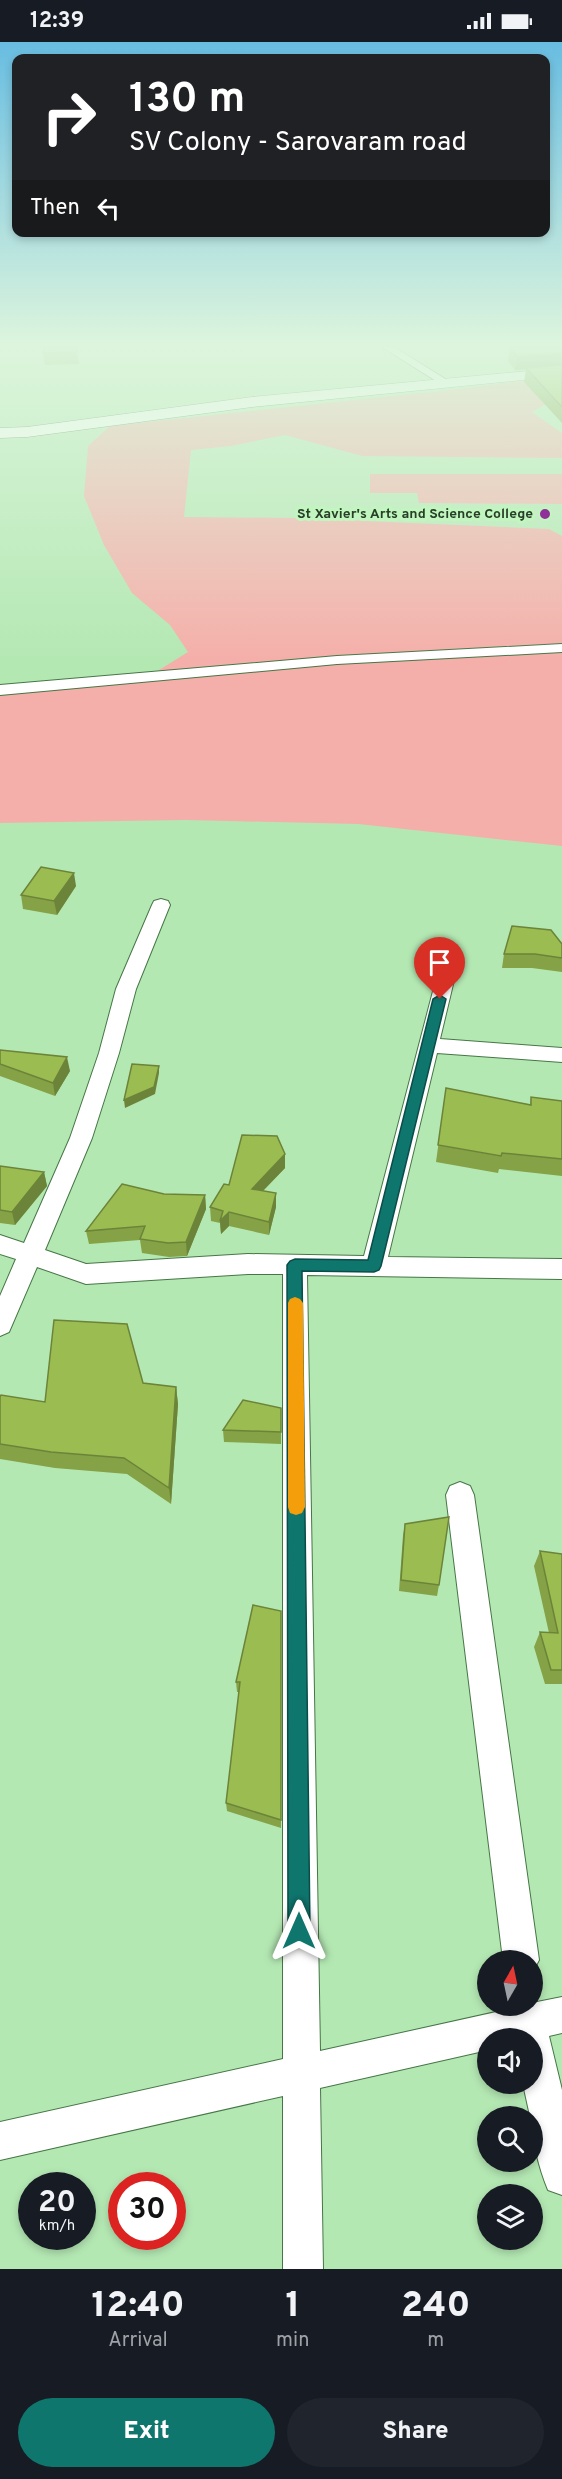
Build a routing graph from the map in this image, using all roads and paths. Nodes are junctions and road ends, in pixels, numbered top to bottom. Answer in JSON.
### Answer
{"nodes":[{"id":1,"x":562,"y":648,"type":"edge"},
{"id":2,"x":0,"y":690,"type":"edge"},
{"id":3,"x":161,"y":905,"type":"dead end"},
{"id":4,"x":445,"y":976,"type":"dead end"},
{"id":5,"x":428,"y":1045,"type":"junction"},
{"id":6,"x":562,"y":1055,"type":"edge"},
{"id":7,"x":0,"y":1244,"type":"edge"},
{"id":8,"x":29,"y":1255,"type":"junction"},
{"id":9,"x":295,"y":1265,"type":"junction"},
{"id":10,"x":374,"y":1266,"type":"junction"},
{"id":11,"x":562,"y":1269,"type":"edge"},
{"id":12,"x":0,"y":1325,"type":"edge"},
{"id":13,"x":460,"y":1495,"type":"dead end"},
{"id":14,"x":520,"y":1950,"type":"edge"},
{"id":15,"x":536,"y":2024,"type":"edge"},
{"id":16,"x":300,"y":2073,"type":"junction"},
{"id":17,"x":0,"y":2141,"type":"edge"},
{"id":18,"x":562,"y":2176,"type":"edge"},
{"id":19,"x":303,"y":2269,"type":"edge"}],
"edges":[{"from":1,"to":2,"type":"street"},
{"from":3,"to":8,"type":"street"},
{"from":4,"to":5,"type":"street"},
{"from":5,"to":6,"type":"street"},
{"from":5,"to":10,"type":"street"},
{"from":7,"to":8,"type":"street"},
{"from":8,"to":9,"type":"street"},
{"from":8,"to":12,"type":"street"},
{"from":9,"to":10,"type":"street"},
{"from":9,"to":16,"type":"street"},
{"from":10,"to":11,"type":"street"},
{"from":13,"to":14,"type":"street"},
{"from":15,"to":16,"type":"street"},
{"from":15,"to":18,"type":"street"},
{"from":16,"to":17,"type":"street"},
{"from":16,"to":19,"type":"street"}]}
